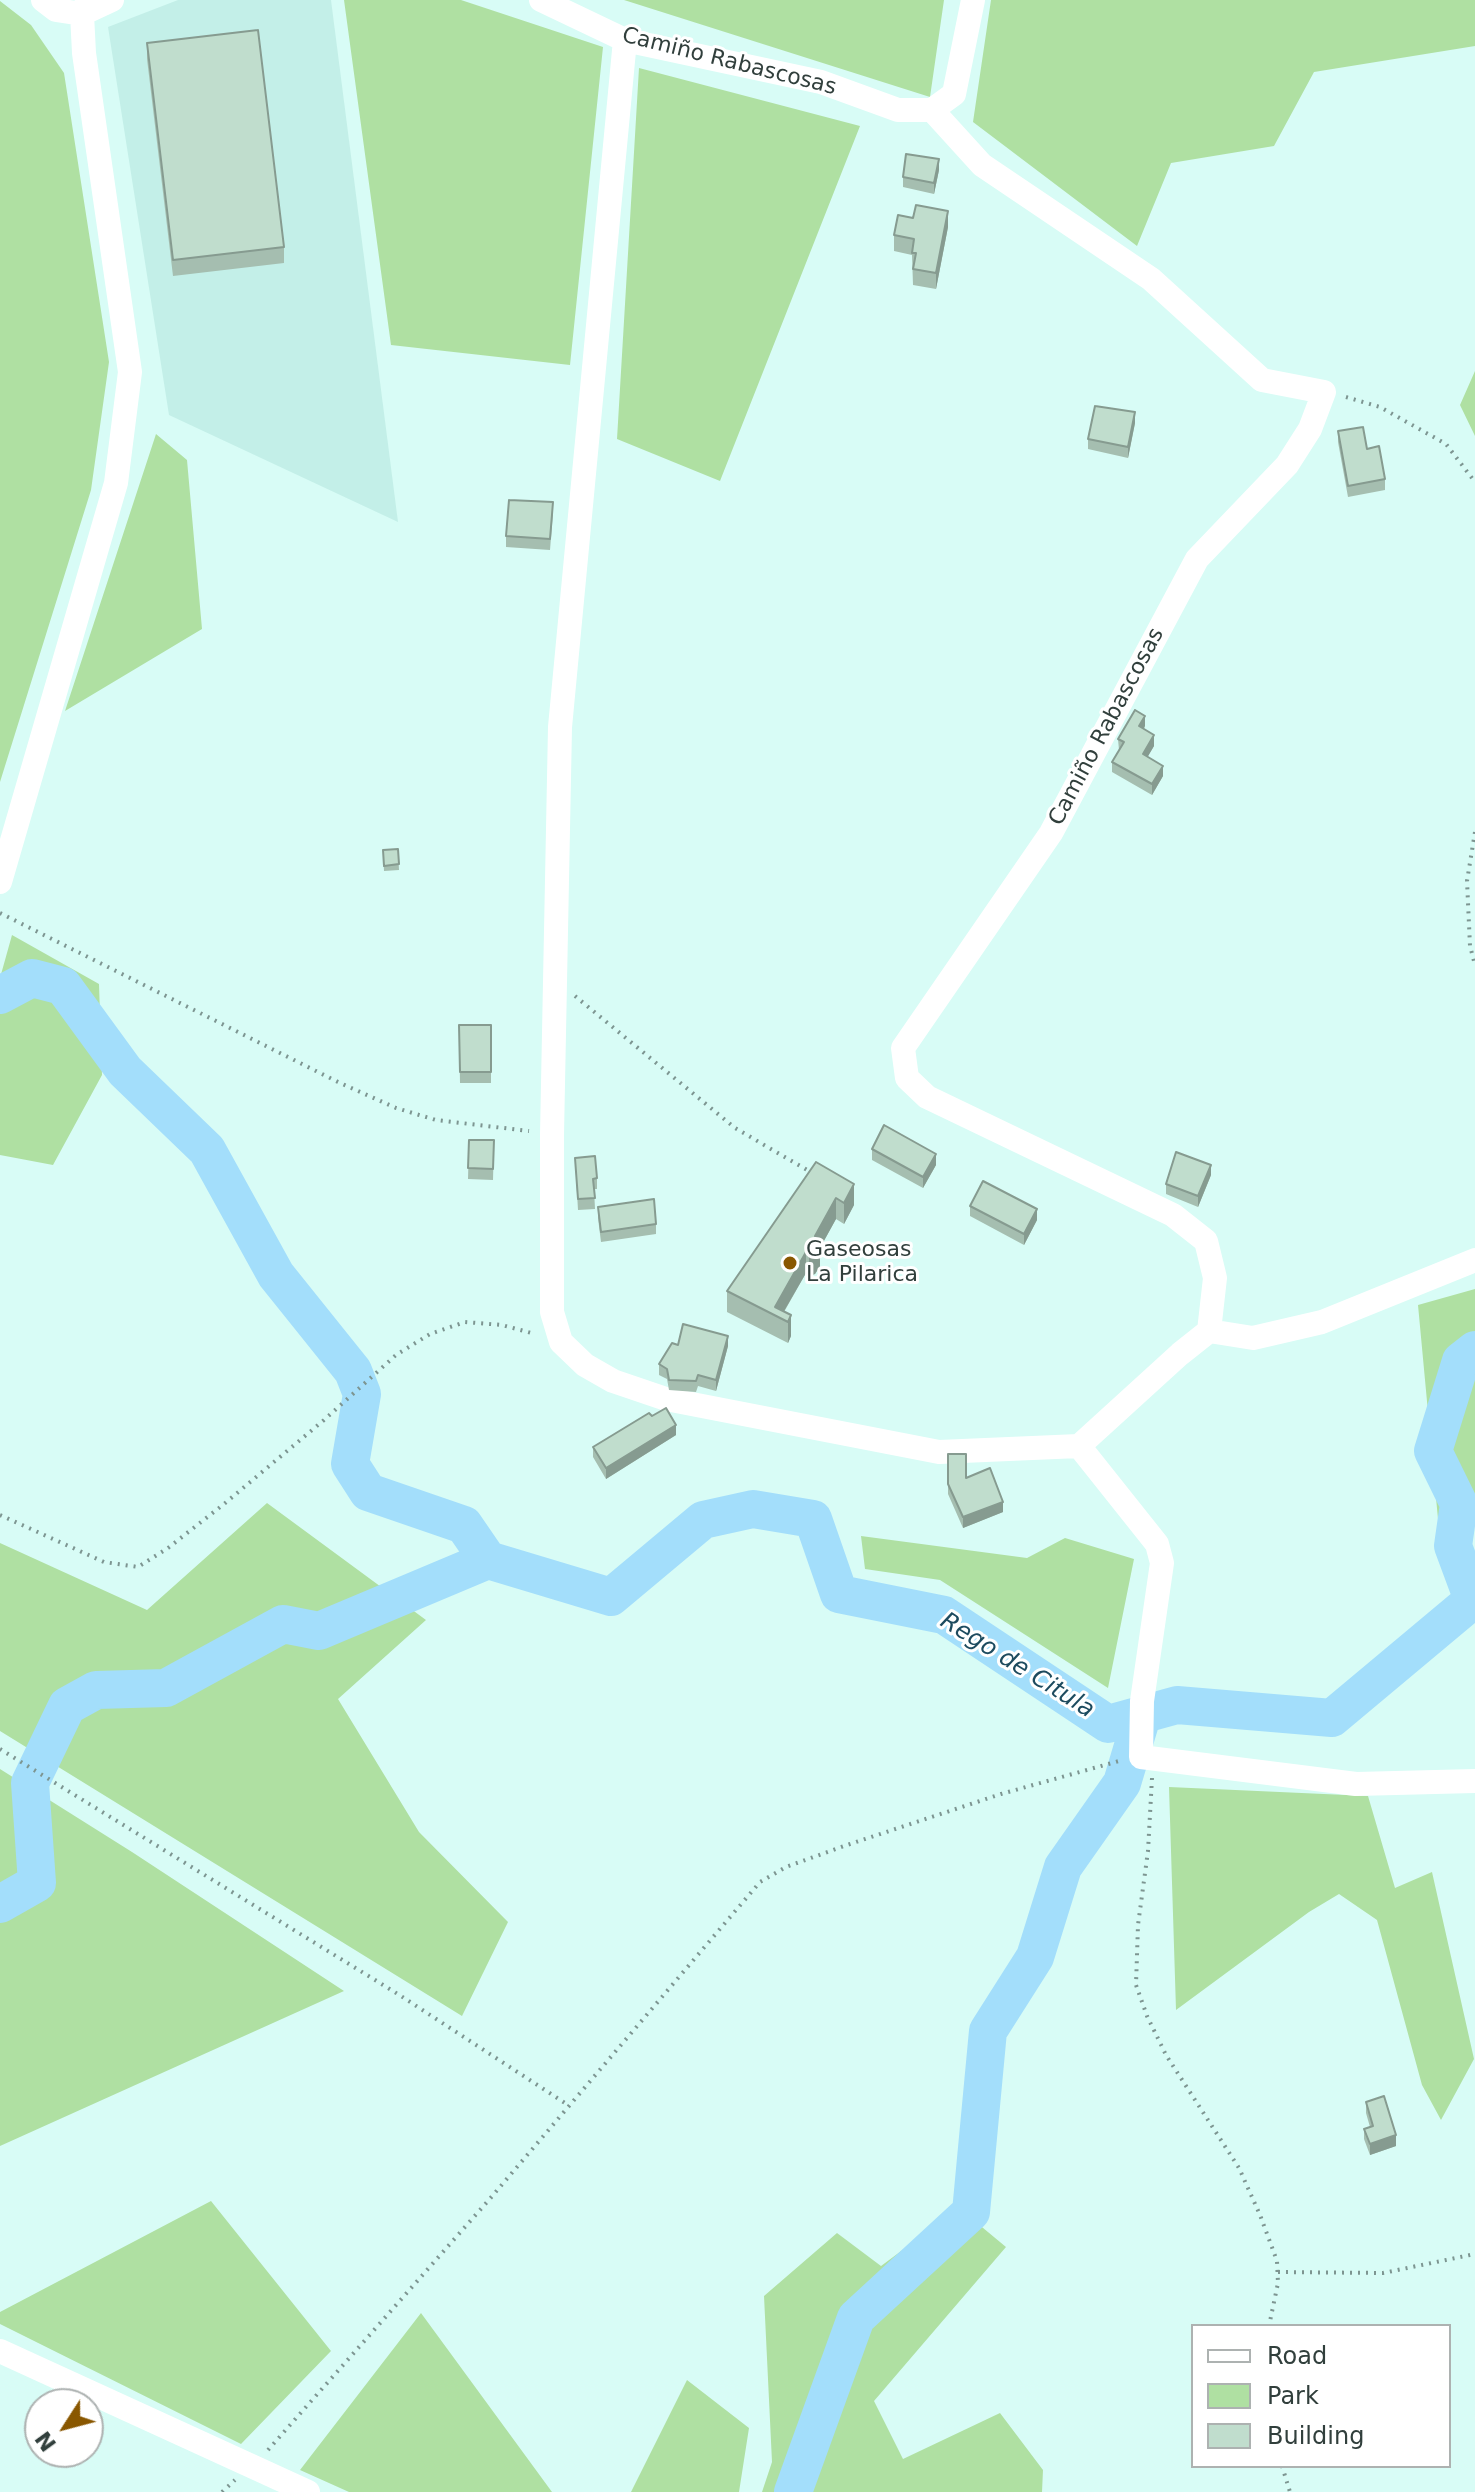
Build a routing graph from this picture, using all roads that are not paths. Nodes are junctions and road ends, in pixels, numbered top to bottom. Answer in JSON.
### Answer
{"nodes":[{"id":1,"x":43,"y":0,"type":"edge"},
{"id":2,"x":112,"y":0,"type":"edge"},
{"id":3,"x":541,"y":0,"type":"edge"},
{"id":4,"x":973,"y":0,"type":"edge"},
{"id":5,"x":85,"y":7,"type":"edge"},
{"id":6,"x":625,"y":40,"type":"junction"},
{"id":7,"x":932,"y":110,"type":"junction"},
{"id":8,"x":0,"y":882,"type":"edge"},
{"id":9,"x":1475,"y":1260,"type":"edge"},
{"id":10,"x":1209,"y":1331,"type":"junction"},
{"id":11,"x":1079,"y":1446,"type":"junction"},
{"id":12,"x":1475,"y":1781,"type":"edge"},
{"id":13,"x":0,"y":2351,"type":"edge"},
{"id":14,"x":308,"y":2492,"type":"edge"}],
"edges":[{"from":1,"to":5,"type":"street"},
{"from":2,"to":5,"type":"street"},
{"from":3,"to":6,"type":"street","name":"Camiño Rabascosas"},
{"from":4,"to":7,"type":"street"},
{"from":5,"to":8,"type":"street"},
{"from":6,"to":7,"type":"street","name":"Camiño Rabascosas"},
{"from":6,"to":11,"type":"street"},
{"from":7,"to":10,"type":"street","name":"Camiño Rabascosas"},
{"from":9,"to":10,"type":"street"},
{"from":10,"to":11,"type":"street"},
{"from":11,"to":12,"type":"street"},
{"from":13,"to":14,"type":"street"}]}
